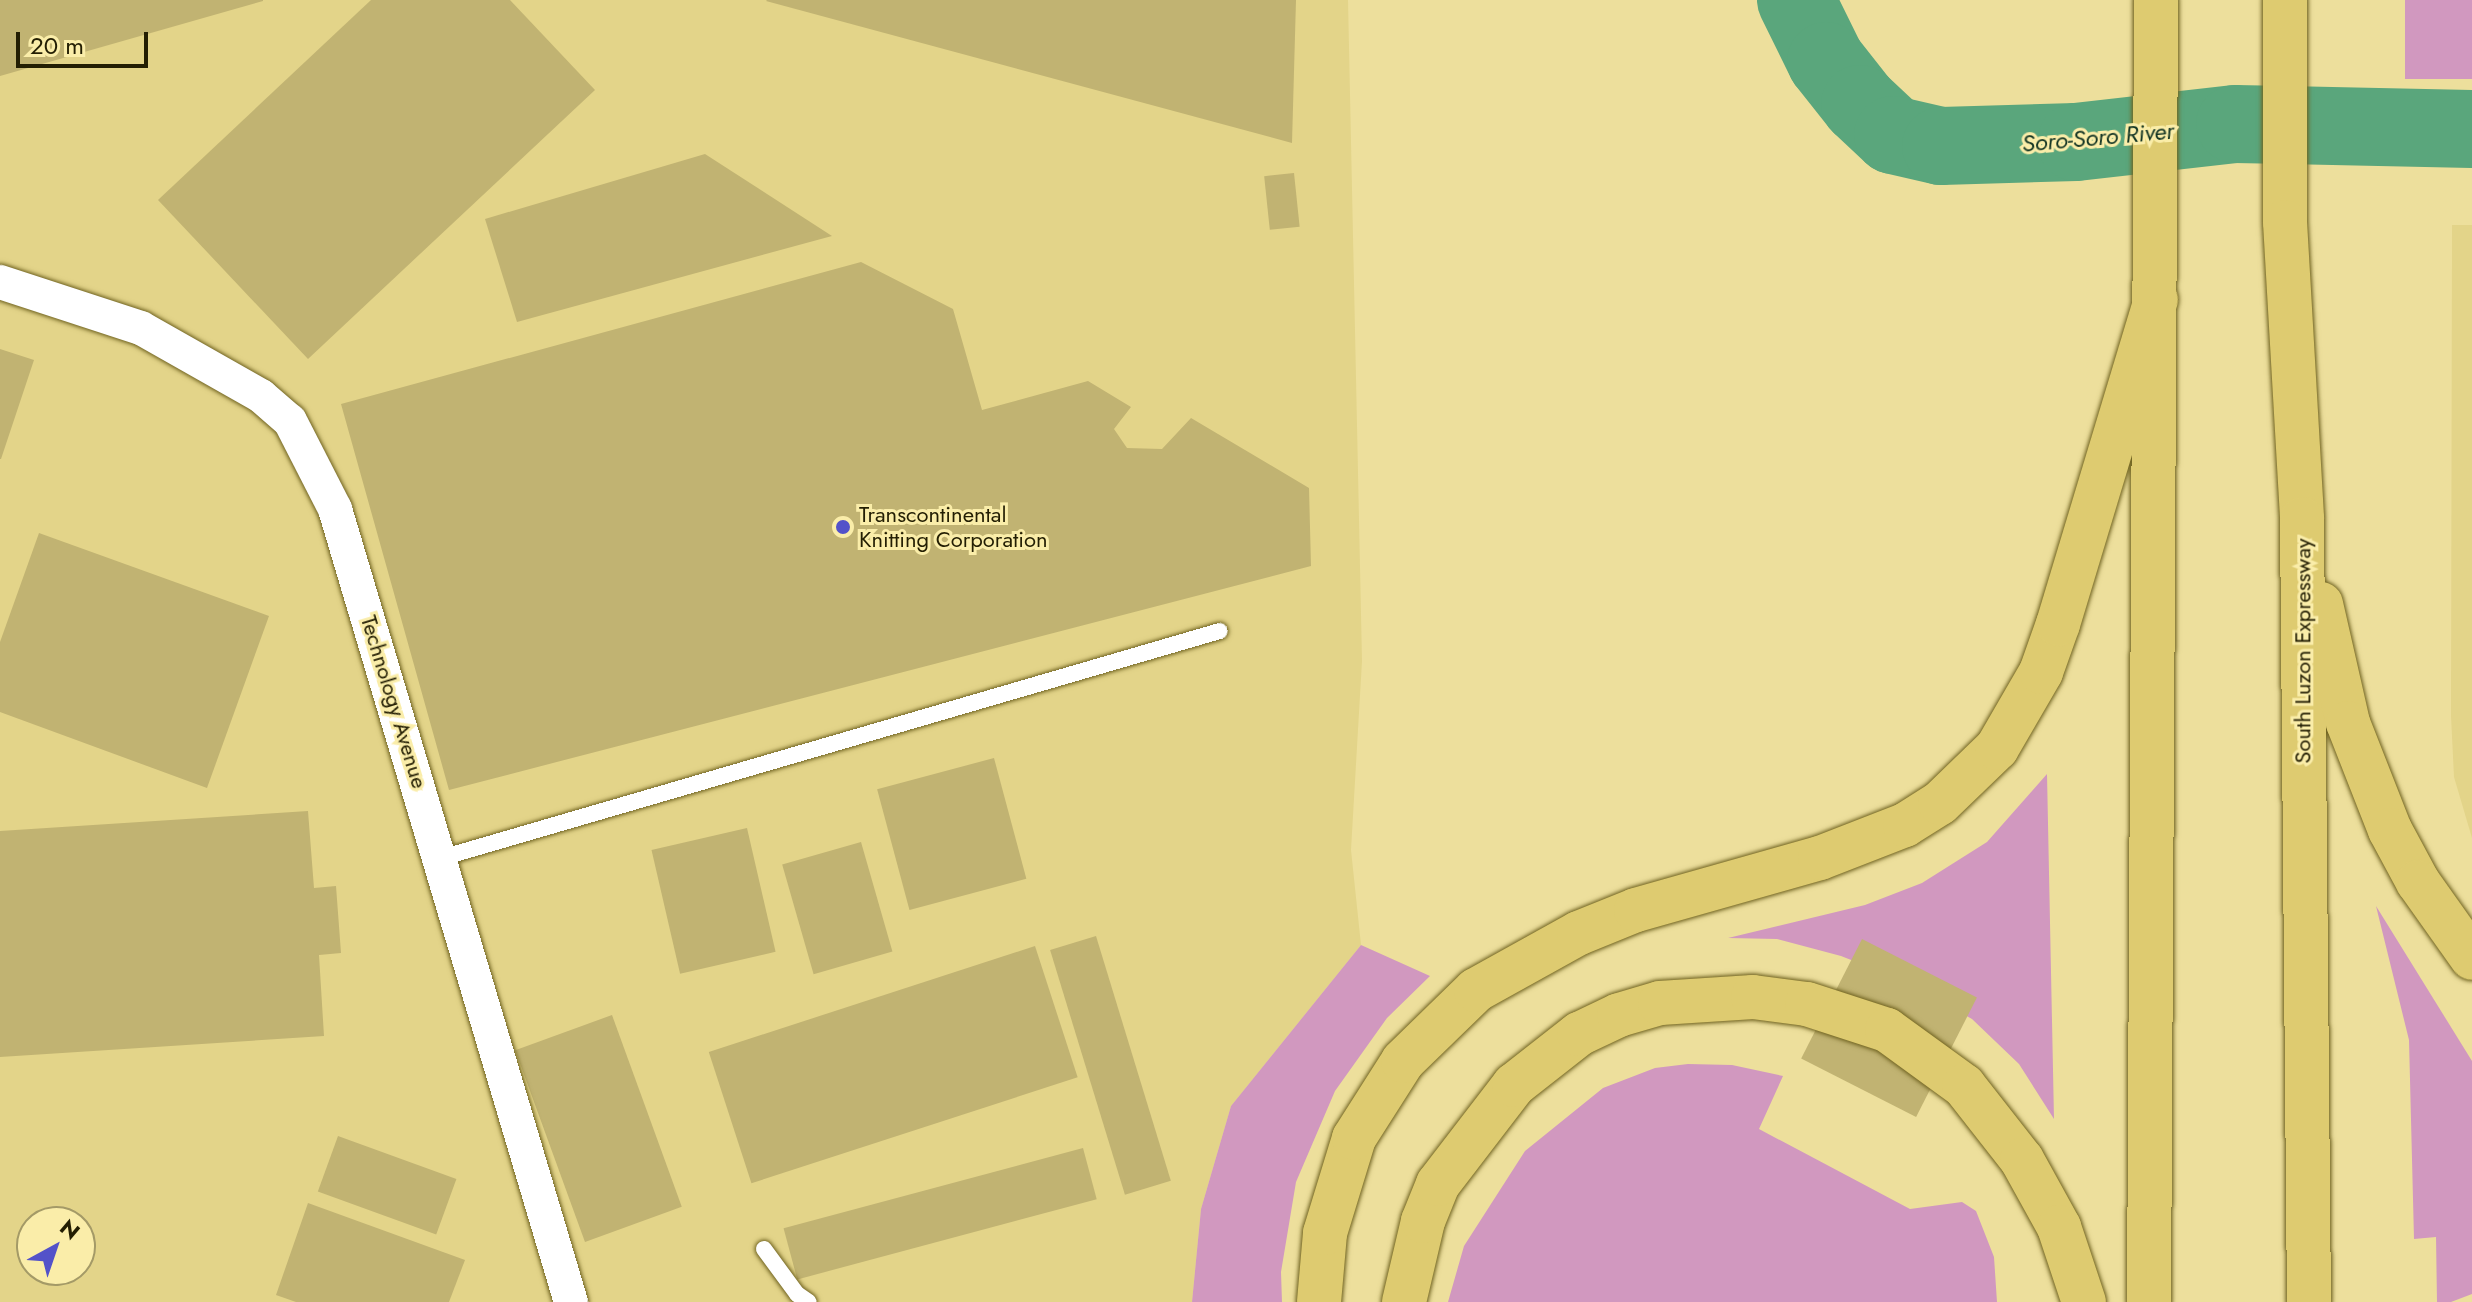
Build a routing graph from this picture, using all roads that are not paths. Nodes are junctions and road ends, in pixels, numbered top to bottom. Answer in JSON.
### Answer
{"nodes":[{"id":1,"x":2156,"y":0,"type":"edge"},
{"id":2,"x":2285,"y":0,"type":"edge"},
{"id":3,"x":0,"y":282,"type":"edge"},
{"id":4,"x":2156,"y":299,"type":"junction"},
{"id":5,"x":2302,"y":519,"type":"junction"},
{"id":6,"x":1220,"y":631,"type":"dead end"},
{"id":7,"x":441,"y":858,"type":"junction"},
{"id":8,"x":2472,"y":958,"type":"edge"},
{"id":9,"x":764,"y":1249,"type":"dead end"},
{"id":10,"x":571,"y":1302,"type":"edge"},
{"id":11,"x":809,"y":1302,"type":"edge"},
{"id":12,"x":1319,"y":1302,"type":"edge"},
{"id":13,"x":1404,"y":1302,"type":"edge"},
{"id":14,"x":2084,"y":1302,"type":"edge"},
{"id":15,"x":2149,"y":1302,"type":"edge"},
{"id":16,"x":2309,"y":1302,"type":"edge"}],
"edges":[{"from":1,"to":4,"type":"highway"},
{"from":2,"to":5,"type":"highway","name":"South Luzon Expressway"},
{"from":3,"to":7,"type":"street","name":"Technology Avenue"},
{"from":4,"to":12,"type":"highway"},
{"from":4,"to":15,"type":"highway"},
{"from":5,"to":8,"type":"highway"},
{"from":5,"to":16,"type":"highway","name":"South Luzon Expressway"},
{"from":6,"to":7,"type":"lane"},
{"from":7,"to":10,"type":"street","name":"Technology Avenue"},
{"from":9,"to":11,"type":"lane"},
{"from":13,"to":14,"type":"highway"}]}
